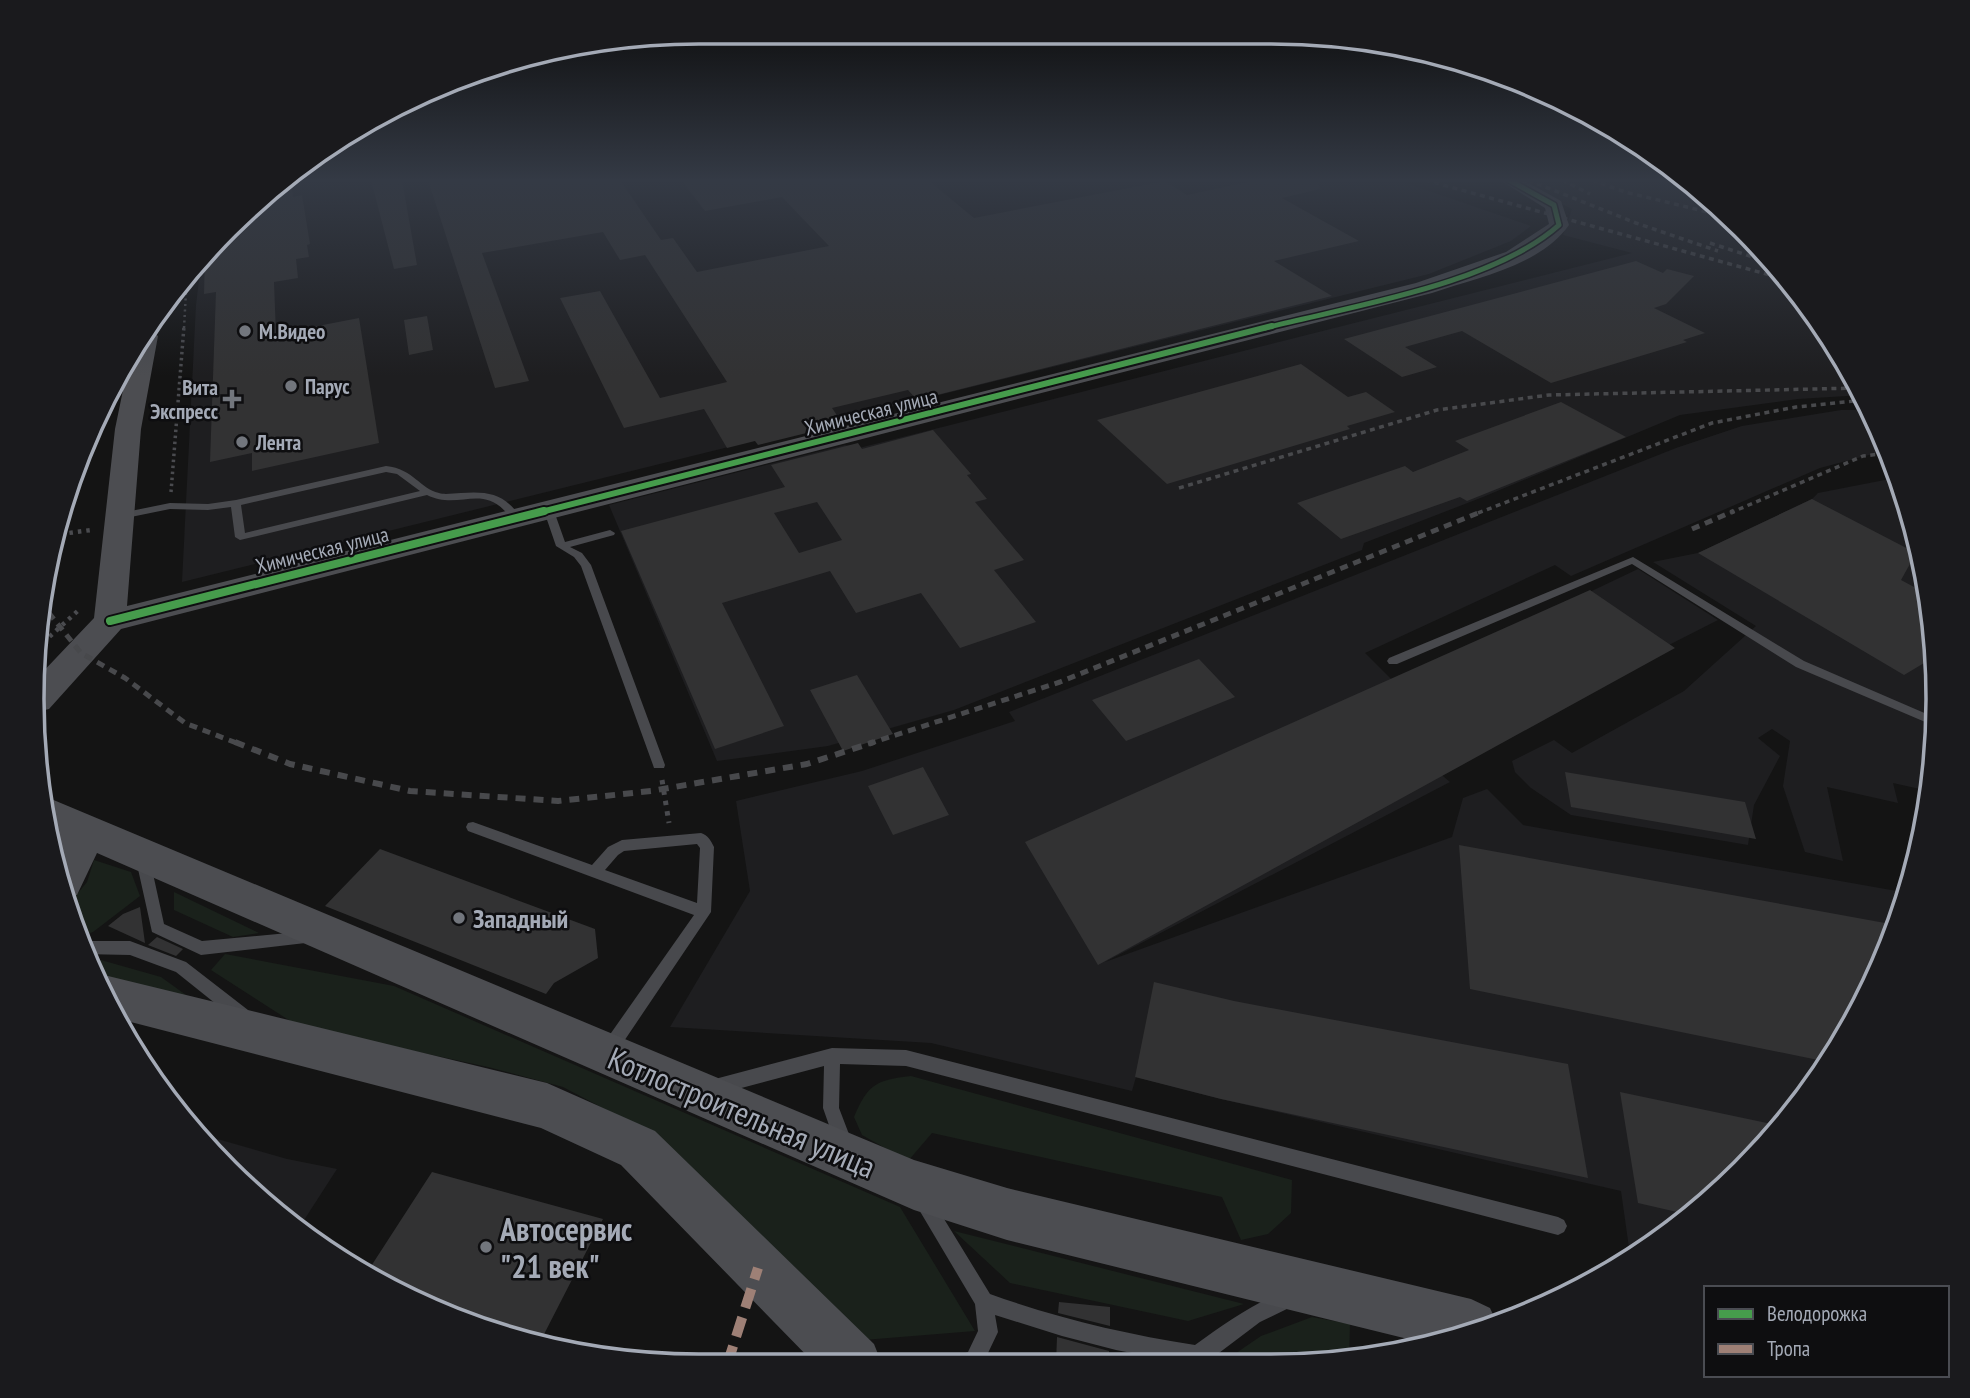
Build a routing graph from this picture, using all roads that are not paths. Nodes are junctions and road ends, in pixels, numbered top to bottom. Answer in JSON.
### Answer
{"nodes":[{"id":1,"x":1534,"y":245,"type":"edge"},
{"id":2,"x":143,"y":354,"type":"edge"},
{"id":3,"x":427,"y":492,"type":"junction"},
{"id":4,"x":236,"y":503,"type":"junction"},
{"id":5,"x":549,"y":511,"type":"junction"},
{"id":6,"x":120,"y":516,"type":"junction"},
{"id":7,"x":517,"y":519,"type":"junction"},
{"id":8,"x":610,"y":533,"type":"dead end"},
{"id":9,"x":561,"y":546,"type":"junction"},
{"id":10,"x":110,"y":621,"type":"junction"},
{"id":11,"x":70,"y":641,"type":"junction"},
{"id":12,"x":1393,"y":661,"type":"dead end"},
{"id":13,"x":45,"y":667,"type":"edge"},
{"id":14,"x":44,"y":687,"type":"edge"},
{"id":15,"x":1926,"y":718,"type":"edge"},
{"id":16,"x":659,"y":765,"type":"road end"},
{"id":17,"x":54,"y":816,"type":"edge"},
{"id":18,"x":472,"y":827,"type":"dead end"},
{"id":19,"x":79,"y":828,"type":"junction"},
{"id":20,"x":595,"y":872,"type":"junction"},
{"id":21,"x":67,"y":874,"type":"edge"},
{"id":22,"x":704,"y":912,"type":"junction"},
{"id":23,"x":93,"y":947,"type":"edge"},
{"id":24,"x":116,"y":998,"type":"edge"},
{"id":25,"x":264,"y":1033,"type":"junction"},
{"id":26,"x":606,"y":1055,"type":"junction"},
{"id":27,"x":832,"y":1056,"type":"junction"},
{"id":28,"x":698,"y":1092,"type":"junction"},
{"id":29,"x":849,"y":1157,"type":"junction"},
{"id":30,"x":914,"y":1185,"type":"junction"},
{"id":31,"x":1558,"y":1226,"type":"dead end"},
{"id":32,"x":1310,"y":1288,"type":"junction"},
{"id":33,"x":984,"y":1301,"type":"junction"},
{"id":34,"x":1463,"y":1325,"type":"edge"},
{"id":35,"x":844,"y":1354,"type":"edge"},
{"id":36,"x":978,"y":1354,"type":"edge"},
{"id":37,"x":1173,"y":1354,"type":"edge"},
{"id":38,"x":1203,"y":1354,"type":"edge"}],
"edges":[{"from":1,"to":5,"type":"main road","name":"Химическая улица"},
{"from":2,"to":6,"type":"main road"},
{"from":3,"to":4,"type":"lane"},
{"from":3,"to":4,"type":"lane"},
{"from":3,"to":7,"type":"lane"},
{"from":4,"to":6,"type":"lane"},
{"from":5,"to":7,"type":"main road","name":"Химическая улица"},
{"from":5,"to":9,"type":"lane"},
{"from":6,"to":10,"type":"main road"},
{"from":7,"to":10,"type":"main road","name":"Химическая улица"},
{"from":8,"to":9,"type":"lane"},
{"from":9,"to":16,"type":"lane"},
{"from":10,"to":11,"type":"main road"},
{"from":11,"to":13,"type":"main road"},
{"from":11,"to":14,"type":"main road"},
{"from":12,"to":15,"type":"lane"},
{"from":17,"to":19,"type":"main road","name":"Котлостроительная улица"},
{"from":18,"to":20,"type":"lane"},
{"from":19,"to":21,"type":"main road"},
{"from":19,"to":26,"type":"main road","name":"Котлостроительная улица"},
{"from":20,"to":22,"type":"lane"},
{"from":20,"to":22,"type":"lane"},
{"from":22,"to":26,"type":"lane"},
{"from":23,"to":25,"type":"lane"},
{"from":24,"to":25,"type":"main road"},
{"from":25,"to":35,"type":"main road"},
{"from":26,"to":28,"type":"main road","name":"Котлостроительная улица"},
{"from":27,"to":28,"type":"lane"},
{"from":27,"to":29,"type":"lane"},
{"from":27,"to":31,"type":"lane"},
{"from":28,"to":29,"type":"main road","name":"Котлостроительная улица"},
{"from":29,"to":30,"type":"main road","name":"Котлостроительная улица"},
{"from":30,"to":32,"type":"main road","name":"Котлостроительная улица"},
{"from":30,"to":33,"type":"lane"},
{"from":32,"to":34,"type":"main road","name":"Котлостроительная улица"},
{"from":32,"to":38,"type":"lane"},
{"from":33,"to":36,"type":"lane"},
{"from":33,"to":37,"type":"lane"}]}
